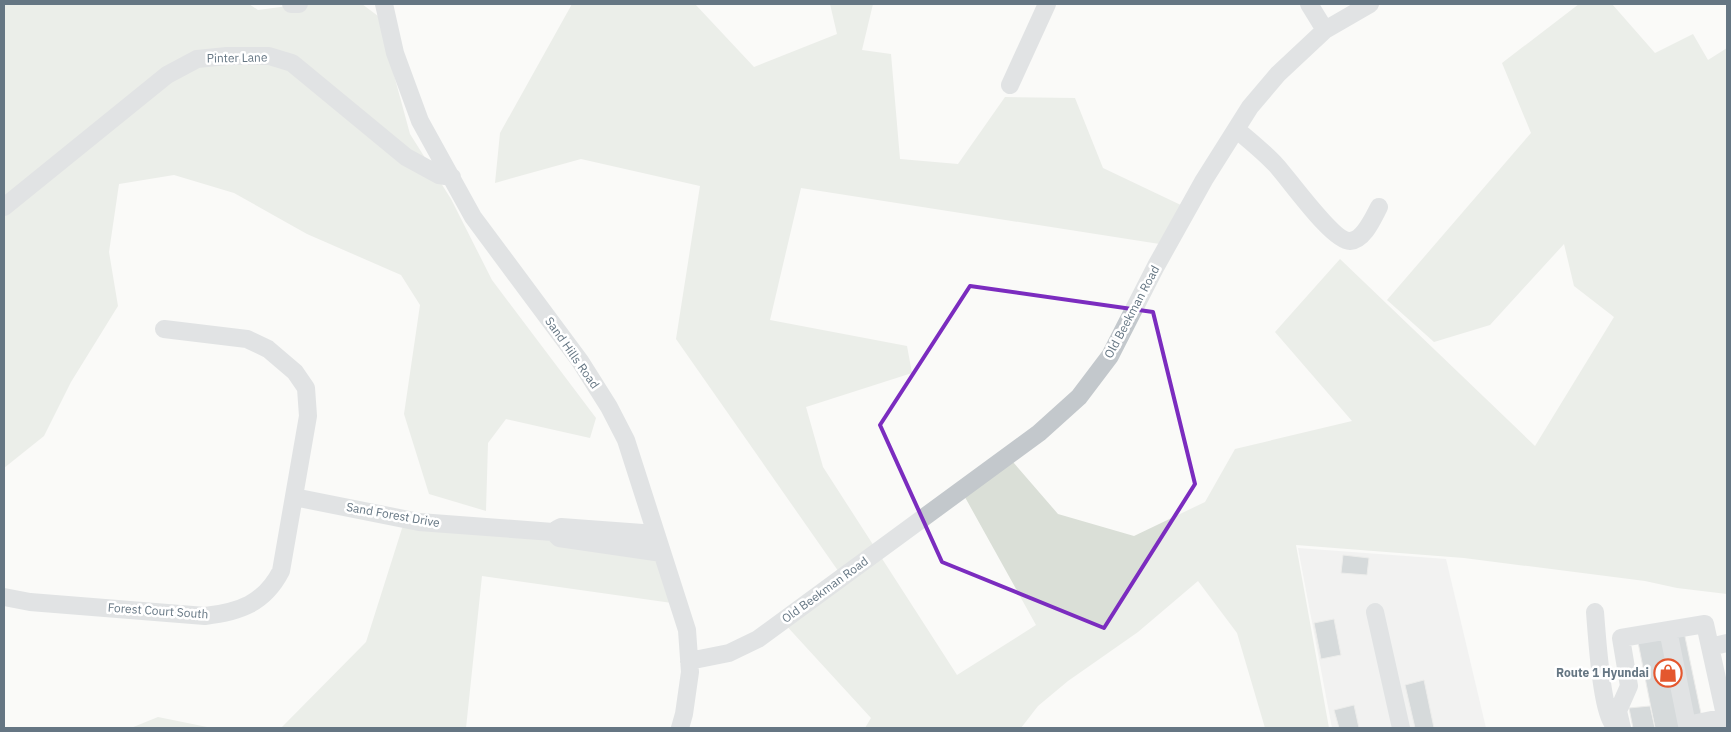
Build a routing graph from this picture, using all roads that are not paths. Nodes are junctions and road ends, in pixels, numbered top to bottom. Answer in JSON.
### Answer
{"nodes":[{"id":1,"x":292,"y":4,"type":"edge"},
{"id":2,"x":299,"y":4,"type":"edge"},
{"id":3,"x":384,"y":4,"type":"edge"},
{"id":4,"x":1047,"y":4,"type":"edge"},
{"id":5,"x":1309,"y":4,"type":"edge"},
{"id":6,"x":1370,"y":4,"type":"edge"},
{"id":7,"x":1325,"y":30,"type":"junction"},
{"id":8,"x":1010,"y":85,"type":"dead end"},
{"id":9,"x":1236,"y":129,"type":"junction"},
{"id":10,"x":452,"y":176,"type":"junction"},
{"id":11,"x":4,"y":207,"type":"edge"},
{"id":12,"x":1379,"y":207,"type":"dead end"},
{"id":13,"x":164,"y":329,"type":"dead end"},
{"id":14,"x":294,"y":497,"type":"junction"},
{"id":15,"x":553,"y":532,"type":"junction"},
{"id":16,"x":656,"y":534,"type":"junction"},
{"id":17,"x":662,"y":552,"type":"junction"},
{"id":18,"x":4,"y":597,"type":"edge"},
{"id":19,"x":1375,"y":612,"type":"dead end"},
{"id":20,"x":1595,"y":612,"type":"dead end"},
{"id":21,"x":1668,"y":630,"type":"junction"},
{"id":22,"x":1719,"y":645,"type":"edge"},
{"id":23,"x":689,"y":661,"type":"junction"},
{"id":24,"x":1723,"y":684,"type":"edge"},
{"id":25,"x":1727,"y":720,"type":"edge"},
{"id":26,"x":1622,"y":726,"type":"edge"},
{"id":27,"x":680,"y":728,"type":"edge"},
{"id":28,"x":1401,"y":728,"type":"edge"}],
"edges":[{"from":1,"to":2,"type":"street"},
{"from":3,"to":10,"type":"street","name":"Sand Hills Road"},
{"from":4,"to":8,"type":"street"},
{"from":5,"to":7,"type":"street"},
{"from":6,"to":7,"type":"street","name":"Old Beekman Road"},
{"from":7,"to":9,"type":"street","name":"Old Beekman Road"},
{"from":9,"to":12,"type":"street"},
{"from":9,"to":23,"type":"street","name":"Old Beekman Road"},
{"from":10,"to":11,"type":"street","name":"Pinter Lane"},
{"from":10,"to":16,"type":"street","name":"Sand Hills Road"},
{"from":13,"to":14,"type":"street","name":"Forest Court South"},
{"from":14,"to":15,"type":"street","name":"Sand Forest Drive"},
{"from":14,"to":18,"type":"street","name":"Forest Court South"},
{"from":15,"to":16,"type":"street","name":"Sand Forest Drive"},
{"from":15,"to":17,"type":"street","name":"Sand Forest Drive"},
{"from":16,"to":17,"type":"street","name":"Sand Hills Road"},
{"from":17,"to":23,"type":"street","name":"Sand Hills Road"},
{"from":19,"to":28,"type":"street"},
{"from":20,"to":26,"type":"street"},
{"from":21,"to":22,"type":"street"},
{"from":21,"to":25,"type":"street"},
{"from":21,"to":26,"type":"street"},
{"from":22,"to":24,"type":"street"},
{"from":23,"to":27,"type":"street","name":"Sand Hills Road"},
{"from":24,"to":25,"type":"street"}]}
